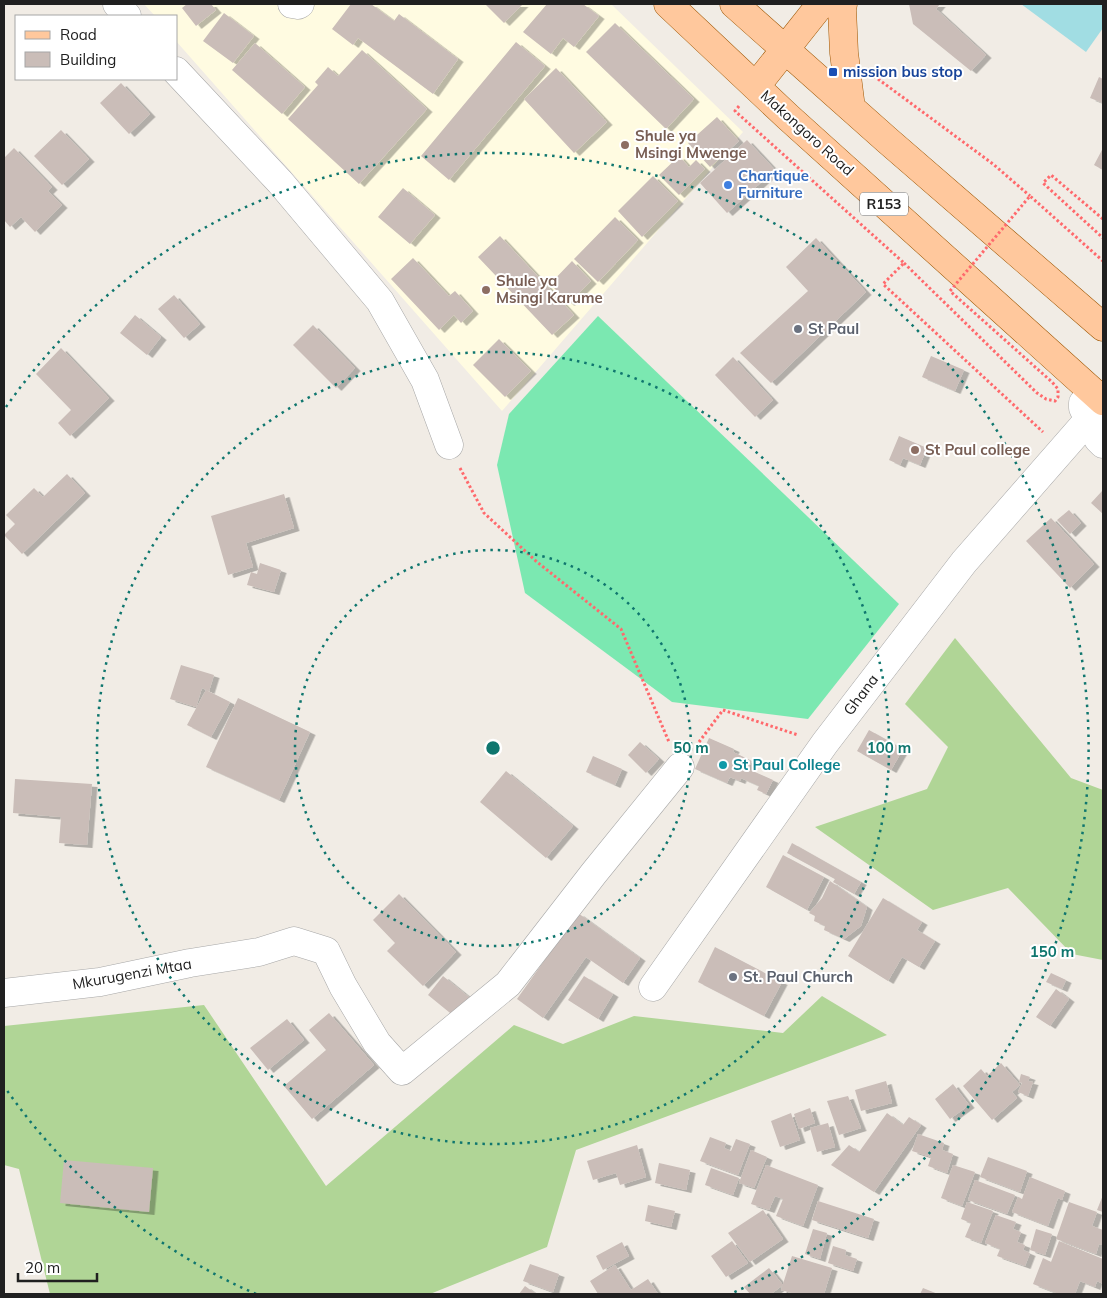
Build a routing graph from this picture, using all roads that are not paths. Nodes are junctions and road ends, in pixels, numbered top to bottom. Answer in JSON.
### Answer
{"nodes":[{"id":1,"x":117,"y":4,"type":"edge"},
{"id":2,"x":292,"y":4,"type":"edge"},
{"id":3,"x":300,"y":4,"type":"edge"},
{"id":4,"x":668,"y":4,"type":"edge"},
{"id":5,"x":734,"y":4,"type":"edge"},
{"id":6,"x":821,"y":4,"type":"edge"},
{"id":7,"x":843,"y":4,"type":"edge"},
{"id":8,"x":127,"y":15,"type":"edge"},
{"id":9,"x":786,"y":50,"type":"junction"},
{"id":10,"x":178,"y":72,"type":"edge"},
{"id":11,"x":756,"y":86,"type":"junction"},
{"id":12,"x":851,"y":108,"type":"junction"},
{"id":13,"x":1103,"y":327,"type":"edge"},
{"id":14,"x":1092,"y":401,"type":"edge"},
{"id":15,"x":1103,"y":444,"type":"edge"},
{"id":16,"x":448,"y":445,"type":"road end"},
{"id":17,"x":680,"y":767,"type":"road end"},
{"id":18,"x":653,"y":987,"type":"dead end"},
{"id":19,"x":4,"y":993,"type":"edge"}],
"edges":[{"from":1,"to":8,"type":"street"},
{"from":2,"to":3,"type":"street"},
{"from":4,"to":11,"type":"main road","name":"Makongoro Road","number":"R153"},
{"from":5,"to":9,"type":"main road"},
{"from":6,"to":9,"type":"main road"},
{"from":7,"to":12,"type":"main road"},
{"from":9,"to":11,"type":"main road"},
{"from":9,"to":12,"type":"main road"},
{"from":10,"to":16,"type":"street"},
{"from":11,"to":14,"type":"main road","name":"Makongoro Road","number":"R153"},
{"from":12,"to":13,"type":"main road"},
{"from":14,"to":15,"type":"street"},
{"from":14,"to":18,"type":"street","name":"Ghana"},
{"from":17,"to":19,"type":"street","name":"Mkurugenzi Mtaa"}]}
